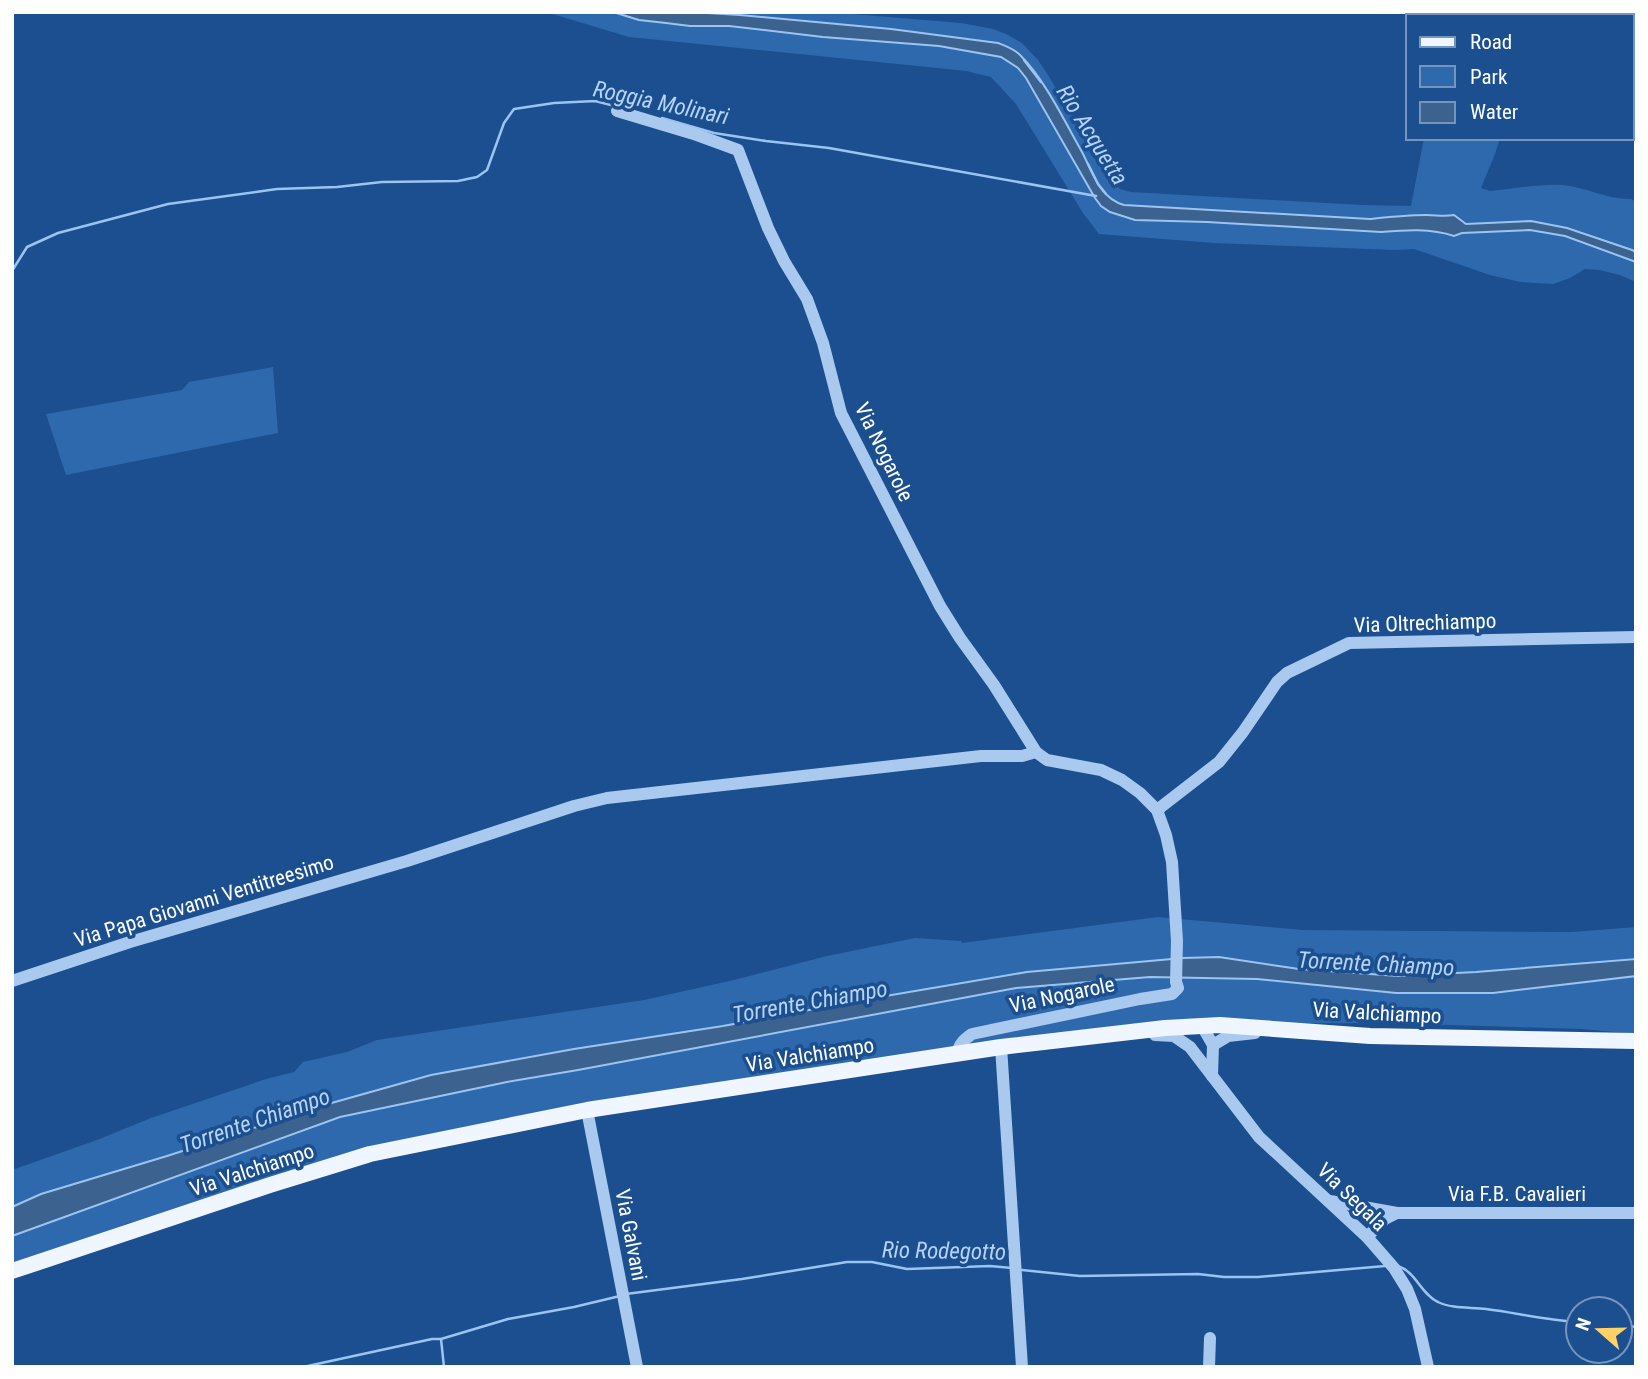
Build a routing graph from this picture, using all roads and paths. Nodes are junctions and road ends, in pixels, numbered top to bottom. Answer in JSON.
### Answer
{"nodes":[{"id":1,"x":617,"y":111,"type":"dead end"},
{"id":2,"x":1636,"y":637,"type":"edge"},
{"id":3,"x":1036,"y":752,"type":"junction"},
{"id":4,"x":1157,"y":810,"type":"junction"},
{"id":5,"x":12,"y":981,"type":"edge"},
{"id":6,"x":1202,"y":1026,"type":"junction"},
{"id":7,"x":1288,"y":1030,"type":"junction"},
{"id":8,"x":1116,"y":1034,"type":"junction"},
{"id":9,"x":1636,"y":1041,"type":"edge"},
{"id":10,"x":1213,"y":1045,"type":"junction"},
{"id":11,"x":1001,"y":1047,"type":"junction"},
{"id":12,"x":1195,"y":1053,"type":"junction"},
{"id":13,"x":958,"y":1054,"type":"junction"},
{"id":14,"x":1212,"y":1076,"type":"junction"},
{"id":15,"x":587,"y":1110,"type":"junction"},
{"id":16,"x":1330,"y":1201,"type":"junction"},
{"id":17,"x":1397,"y":1213,"type":"junction"},
{"id":18,"x":1636,"y":1213,"type":"edge"},
{"id":19,"x":1367,"y":1237,"type":"junction"},
{"id":20,"x":12,"y":1271,"type":"edge"},
{"id":21,"x":1210,"y":1338,"type":"dead end"},
{"id":22,"x":637,"y":1367,"type":"edge"},
{"id":23,"x":1022,"y":1367,"type":"edge"},
{"id":24,"x":1209,"y":1367,"type":"edge"},
{"id":25,"x":1428,"y":1367,"type":"edge"}],
"edges":[{"from":1,"to":3,"type":"street","name":"Via Nogarole"},
{"from":2,"to":4,"type":"street","name":"Via Oltrechiampo"},
{"from":3,"to":4,"type":"street"},
{"from":3,"to":5,"type":"street","name":"Via Papa Giovanni Ventitreesimo"},
{"from":4,"to":13,"type":"street","name":"Via Nogarole"},
{"from":6,"to":7,"type":"main road","name":"Via Valchiampo"},
{"from":6,"to":8,"type":"main road","name":"Via Valchiampo"},
{"from":6,"to":10,"type":"street"},
{"from":6,"to":12,"type":"street"},
{"from":7,"to":9,"type":"main road","name":"Via Valchiampo"},
{"from":7,"to":10,"type":"street"},
{"from":8,"to":11,"type":"main road","name":"Via Valchiampo"},
{"from":8,"to":12,"type":"street"},
{"from":10,"to":14,"type":"street"},
{"from":11,"to":13,"type":"main road","name":"Via Valchiampo"},
{"from":11,"to":23,"type":"street"},
{"from":12,"to":14,"type":"street","name":"Via Segala"},
{"from":13,"to":15,"type":"main road","name":"Via Valchiampo"},
{"from":14,"to":16,"type":"street","name":"Via Segala"},
{"from":15,"to":20,"type":"main road","name":"Via Valchiampo"},
{"from":15,"to":22,"type":"street","name":"Via Galvani"},
{"from":16,"to":17,"type":"street","name":"Via F.B. Cavalieri"},
{"from":16,"to":19,"type":"street","name":"Via Segala"},
{"from":17,"to":18,"type":"street","name":"Via F.B. Cavalieri"},
{"from":17,"to":19,"type":"street"},
{"from":19,"to":25,"type":"street","name":"Via Segala"},
{"from":21,"to":24,"type":"street"}]}
